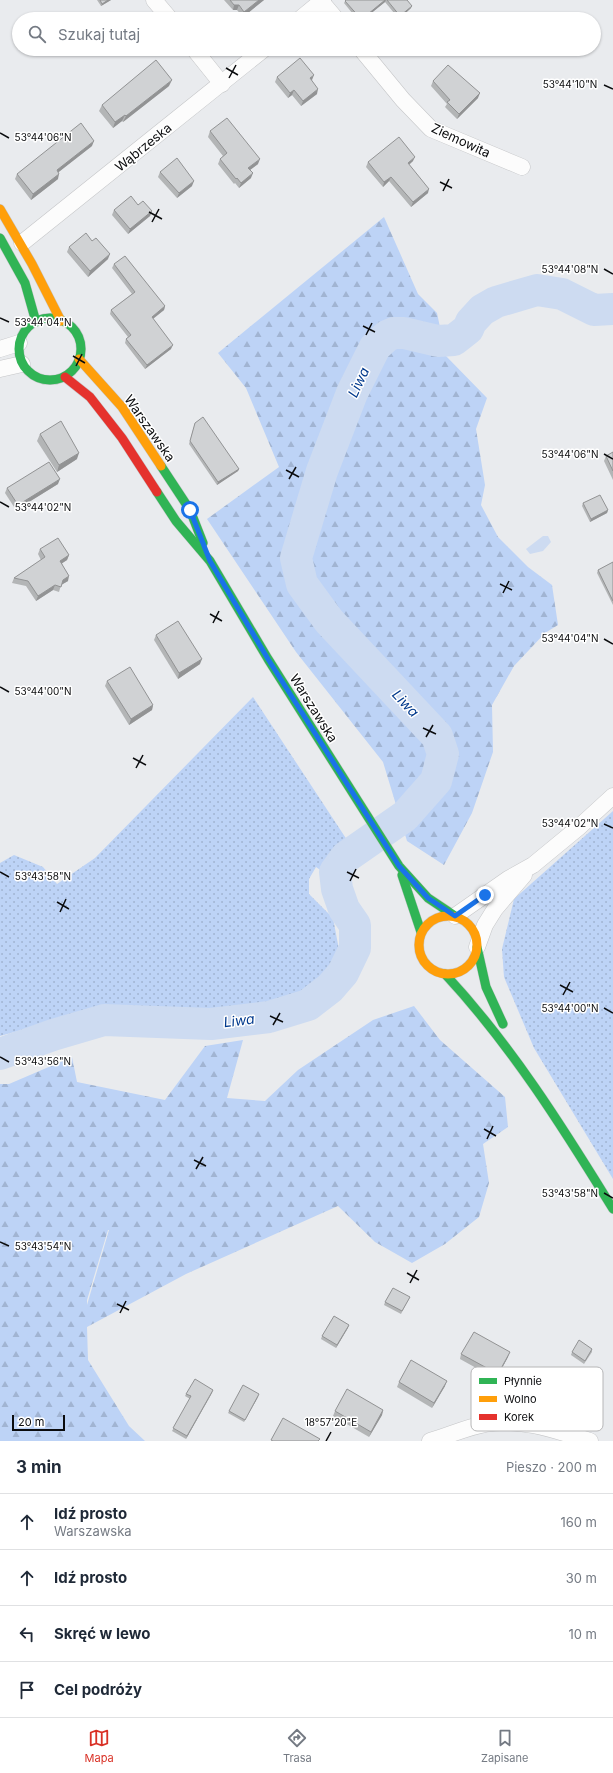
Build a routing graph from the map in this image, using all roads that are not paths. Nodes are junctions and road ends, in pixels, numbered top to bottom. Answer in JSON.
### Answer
{"nodes":[{"id":1,"x":154,"y":0,"type":"edge"},
{"id":2,"x":321,"y":0,"type":"edge"},
{"id":3,"x":164,"y":12,"type":"edge"},
{"id":4,"x":308,"y":12,"type":"edge"},
{"id":5,"x":330,"y":12,"type":"edge"},
{"id":6,"x":200,"y":56,"type":"edge"},
{"id":7,"x":256,"y":56,"type":"edge"},
{"id":8,"x":366,"y":56,"type":"edge"},
{"id":9,"x":222,"y":84,"type":"junction"},
{"id":10,"x":522,"y":167,"type":"dead end"},
{"id":11,"x":0,"y":210,"type":"edge"},
{"id":12,"x":0,"y":238,"type":"edge"},
{"id":13,"x":22,"y":243,"type":"junction"},
{"id":14,"x":61,"y":321,"type":"junction"},
{"id":15,"x":36,"y":322,"type":"junction"},
{"id":16,"x":19,"y":343,"type":"junction"},
{"id":17,"x":0,"y":349,"type":"edge"},
{"id":18,"x":79,"y":359,"type":"junction"},
{"id":19,"x":22,"y":364,"type":"junction"},
{"id":20,"x":0,"y":369,"type":"edge"},
{"id":21,"x":65,"y":377,"type":"junction"},
{"id":22,"x":210,"y":561,"type":"junction"},
{"id":23,"x":613,"y":796,"type":"edge"},
{"id":24,"x":533,"y":865,"type":"junction"},
{"id":25,"x":399,"y":866,"type":"junction"},
{"id":26,"x":455,"y":916,"type":"junction"},
{"id":27,"x":421,"y":932,"type":"junction"},
{"id":28,"x":477,"y":947,"type":"junction"},
{"id":29,"x":445,"y":974,"type":"junction"},
{"id":30,"x":528,"y":1074,"type":"junction"},
{"id":31,"x":613,"y":1209,"type":"edge"},
{"id":32,"x":471,"y":1428,"type":"edge"},
{"id":33,"x":552,"y":1431,"type":"edge"},
{"id":34,"x":430,"y":1441,"type":"edge"},
{"id":35,"x":590,"y":1441,"type":"edge"}],
"edges":[{"from":1,"to":3,"type":"street"},
{"from":2,"to":4,"type":"street"},
{"from":2,"to":5,"type":"street"},
{"from":6,"to":9,"type":"street"},
{"from":7,"to":9,"type":"street","name":"Wąbrzeska"},
{"from":8,"to":10,"type":"street","name":"Ziemowita"},
{"from":9,"to":13,"type":"street","name":"Wąbrzeska"},
{"from":11,"to":13,"type":"main road"},
{"from":12,"to":15,"type":"main road"},
{"from":13,"to":14,"type":"main road"},
{"from":14,"to":15,"type":"main road"},
{"from":14,"to":18,"type":"main road"},
{"from":15,"to":16,"type":"main road"},
{"from":16,"to":17,"type":"street"},
{"from":16,"to":19,"type":"main road"},
{"from":18,"to":21,"type":"main road"},
{"from":18,"to":22,"type":"main road","name":"Warszawska"},
{"from":19,"to":20,"type":"street"},
{"from":19,"to":21,"type":"main road"},
{"from":21,"to":22,"type":"main road","name":"Warszawska"},
{"from":22,"to":25,"type":"main road","name":"Warszawska"},
{"from":23,"to":24,"type":"street"},
{"from":24,"to":26,"type":"street"},
{"from":24,"to":28,"type":"street"},
{"from":25,"to":26,"type":"main road"},
{"from":25,"to":27,"type":"main road"},
{"from":26,"to":27,"type":"main road"},
{"from":26,"to":28,"type":"main road"},
{"from":27,"to":29,"type":"main road"},
{"from":28,"to":29,"type":"main road"},
{"from":28,"to":30,"type":"main road"},
{"from":29,"to":30,"type":"main road"},
{"from":30,"to":31,"type":"main road"},
{"from":32,"to":34,"type":"street"},
{"from":33,"to":35,"type":"street"}]}
